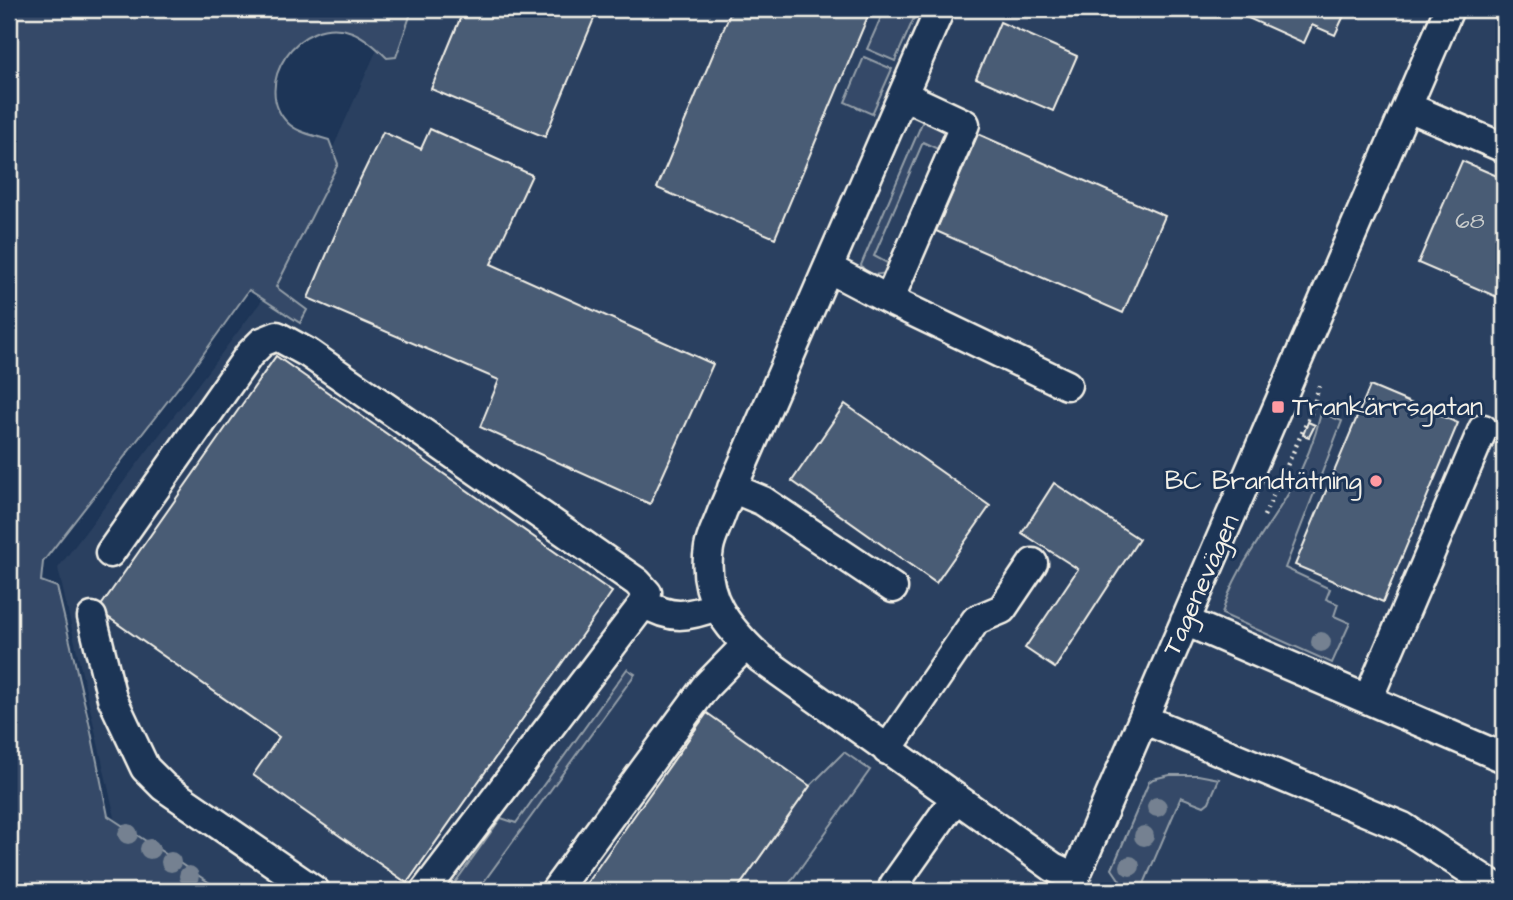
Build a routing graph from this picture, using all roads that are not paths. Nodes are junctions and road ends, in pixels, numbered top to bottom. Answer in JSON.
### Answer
{"nodes":[{"id":1,"x":940,"y":9,"type":"edge"},
{"id":2,"x":1449,"y":9,"type":"edge"},
{"id":3,"x":902,"y":95,"type":"junction"},
{"id":4,"x":1408,"y":107,"type":"junction"},
{"id":5,"x":1504,"y":148,"type":"edge"},
{"id":6,"x":828,"y":268,"type":"junction"},
{"id":7,"x":890,"y":300,"type":"junction"},
{"id":8,"x":1067,"y":385,"type":"dead end"},
{"id":9,"x":1483,"y":429,"type":"dead end"},
{"id":10,"x":732,"y":488,"type":"junction"},
{"id":11,"x":110,"y":553,"type":"dead end"},
{"id":12,"x":1033,"y":563,"type":"dead end"},
{"id":13,"x":893,"y":588,"type":"dead end"},
{"id":14,"x":644,"y":603,"type":"junction"},
{"id":15,"x":716,"y":606,"type":"junction"},
{"id":16,"x":92,"y":617,"type":"dead end"},
{"id":17,"x":1185,"y":621,"type":"junction"},
{"id":18,"x":746,"y":645,"type":"junction"},
{"id":19,"x":1368,"y":699,"type":"junction"},
{"id":20,"x":1143,"y":719,"type":"junction"},
{"id":21,"x":887,"y":750,"type":"junction"},
{"id":22,"x":1504,"y":758,"type":"edge"},
{"id":23,"x":955,"y":799,"type":"junction"},
{"id":24,"x":894,"y":885,"type":"dead end"},
{"id":25,"x":1076,"y":886,"type":"edge"},
{"id":26,"x":315,"y":891,"type":"edge"},
{"id":27,"x":425,"y":891,"type":"edge"},
{"id":28,"x":555,"y":891,"type":"edge"},
{"id":29,"x":1502,"y":891,"type":"edge"}],
"edges":[{"from":1,"to":3,"type":"street"},
{"from":2,"to":4,"type":"street","name":"Tagenevägen"},
{"from":3,"to":6,"type":"street"},
{"from":3,"to":7,"type":"street"},
{"from":4,"to":5,"type":"street"},
{"from":4,"to":17,"type":"street","name":"Tagenevägen"},
{"from":6,"to":7,"type":"street"},
{"from":6,"to":10,"type":"street"},
{"from":7,"to":8,"type":"street"},
{"from":9,"to":19,"type":"street"},
{"from":10,"to":13,"type":"street"},
{"from":10,"to":15,"type":"street"},
{"from":11,"to":14,"type":"street"},
{"from":12,"to":21,"type":"street"},
{"from":14,"to":15,"type":"street"},
{"from":14,"to":27,"type":"street"},
{"from":15,"to":18,"type":"street"},
{"from":16,"to":26,"type":"street"},
{"from":17,"to":19,"type":"street"},
{"from":17,"to":20,"type":"street","name":"Tagenevägen"},
{"from":18,"to":21,"type":"street"},
{"from":18,"to":28,"type":"street"},
{"from":19,"to":22,"type":"street"},
{"from":20,"to":25,"type":"street","name":"Tagenevägen"},
{"from":20,"to":29,"type":"street"},
{"from":21,"to":23,"type":"street"},
{"from":23,"to":24,"type":"street"},
{"from":23,"to":25,"type":"street"}]}
